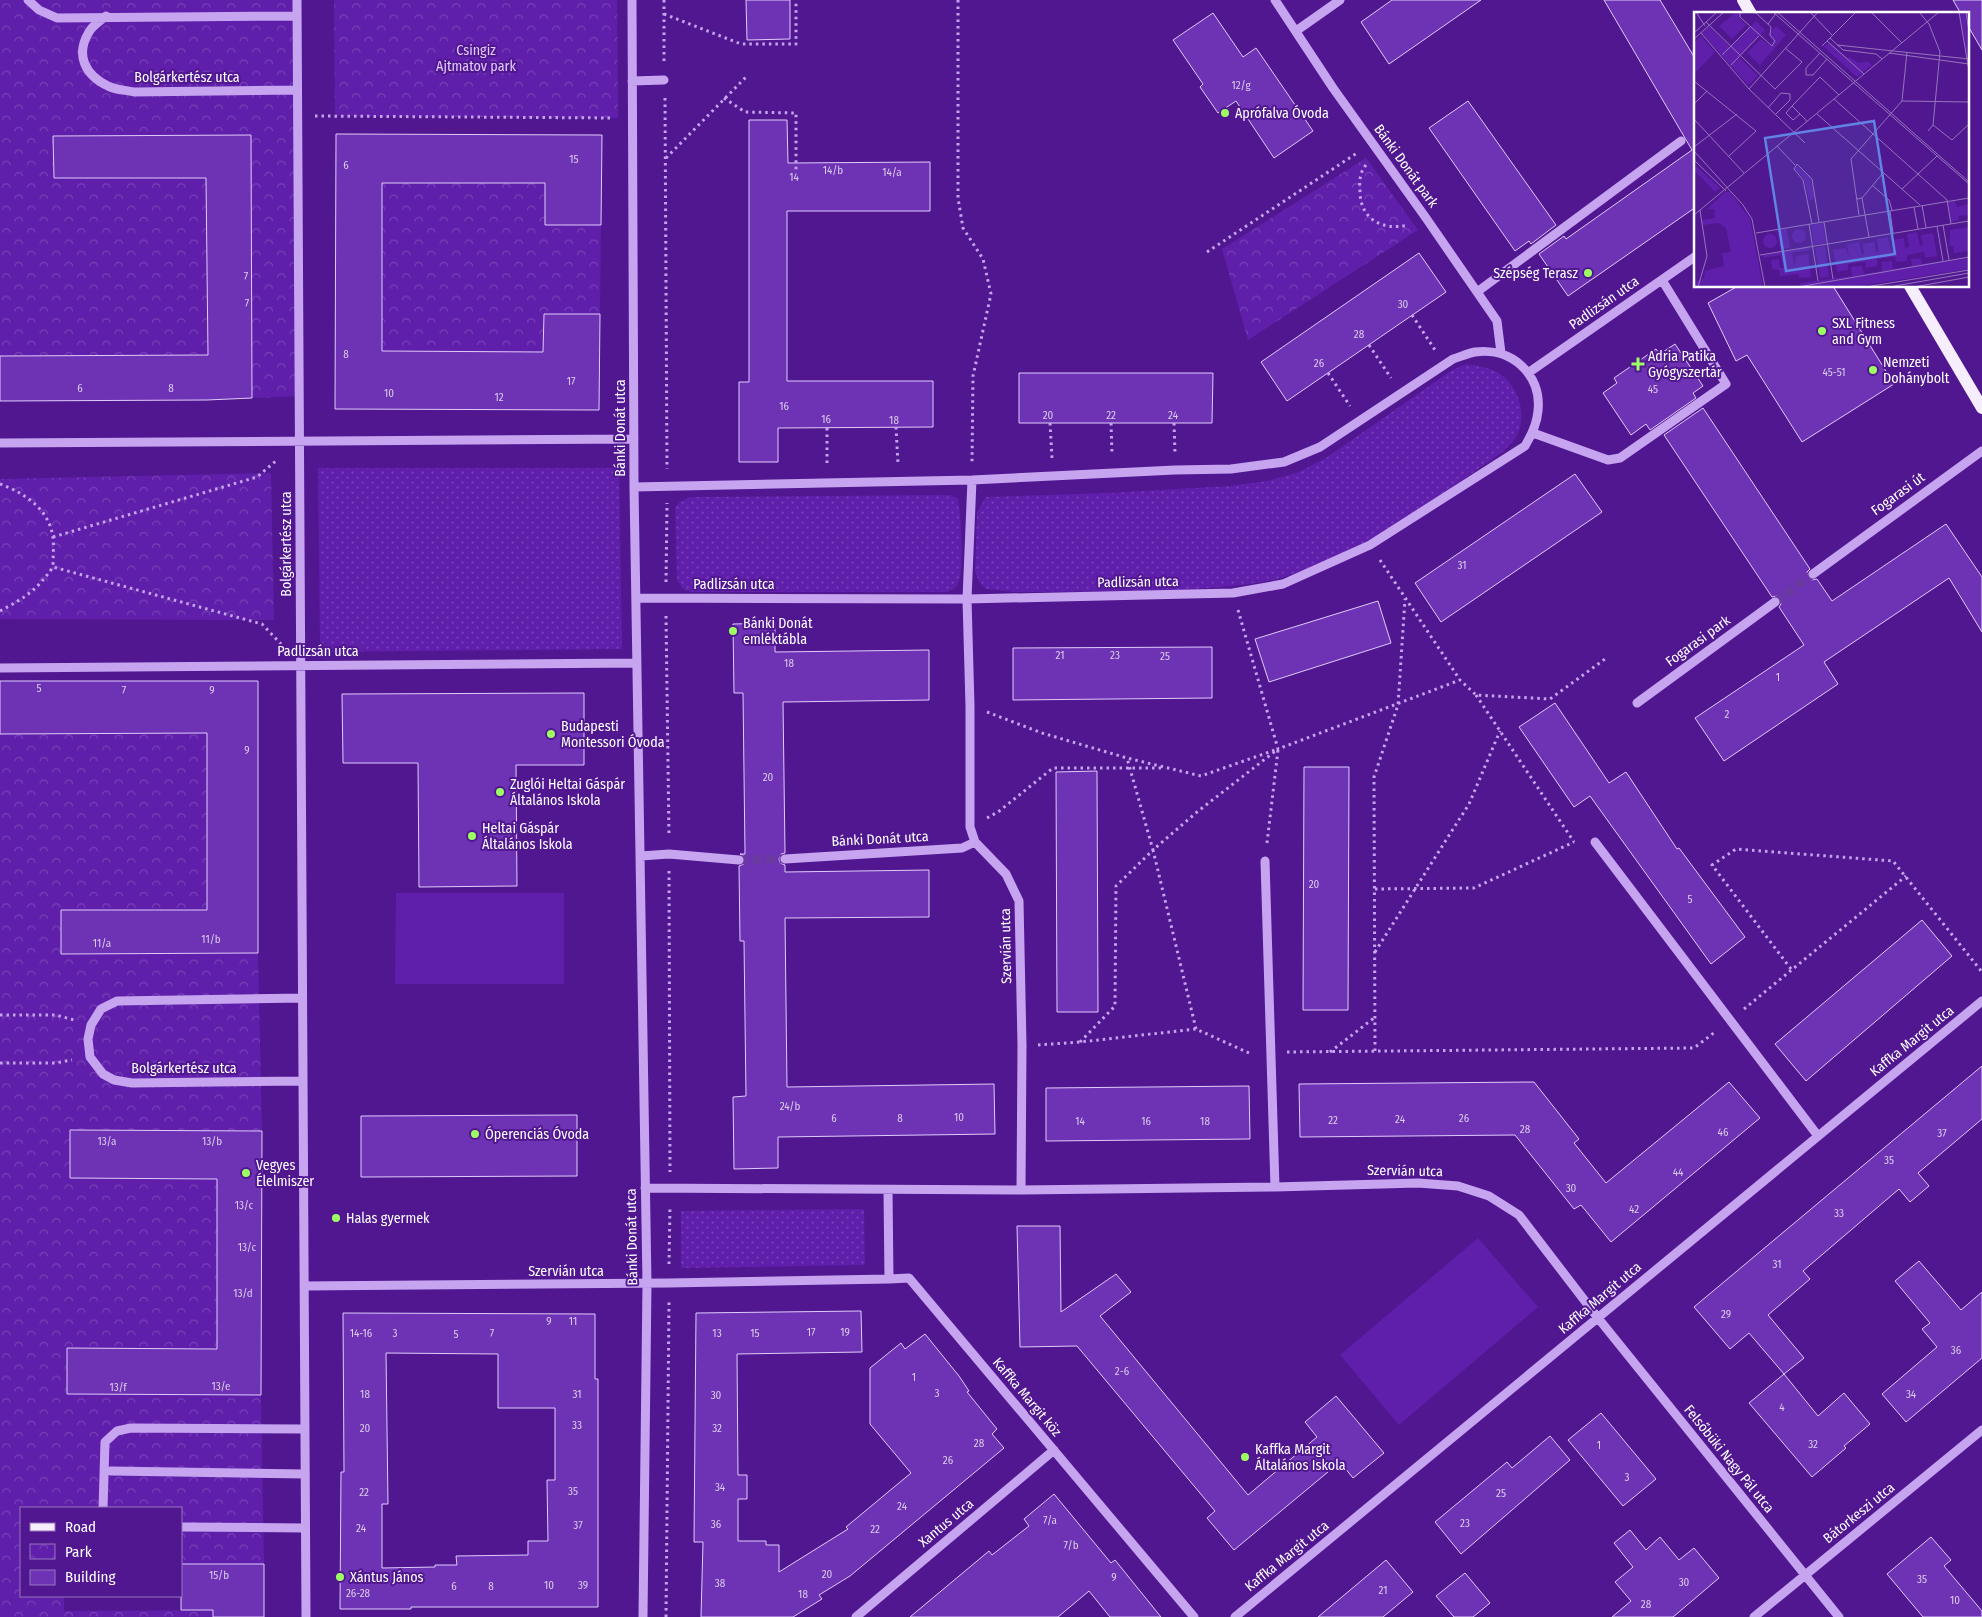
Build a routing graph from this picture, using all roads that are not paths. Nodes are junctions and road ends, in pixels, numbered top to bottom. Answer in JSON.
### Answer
{"nodes":[{"id":1,"x":28,"y":0,"type":"edge"},
{"id":2,"x":297,"y":0,"type":"edge"},
{"id":3,"x":632,"y":0,"type":"edge"},
{"id":4,"x":1275,"y":0,"type":"edge"},
{"id":5,"x":1340,"y":0,"type":"edge"},
{"id":6,"x":1743,"y":0,"type":"edge"},
{"id":7,"x":1750,"y":12,"type":"edge"},
{"id":8,"x":106,"y":16,"type":"junction"},
{"id":9,"x":297,"y":16,"type":"junction"},
{"id":10,"x":1296,"y":31,"type":"junction"},
{"id":11,"x":664,"y":80,"type":"road end"},
{"id":12,"x":632,"y":81,"type":"junction"},
{"id":13,"x":297,"y":90,"type":"junction"},
{"id":14,"x":1681,"y":141,"type":"dead end"},
{"id":15,"x":1694,"y":257,"type":"edge"},
{"id":16,"x":1662,"y":280,"type":"junction"},
{"id":17,"x":1911,"y":288,"type":"edge"},
{"id":18,"x":1477,"y":292,"type":"junction"},
{"id":19,"x":1501,"y":353,"type":"junction"},
{"id":20,"x":1528,"y":373,"type":"junction"},
{"id":21,"x":1982,"y":408,"type":"edge"},
{"id":22,"x":1532,"y":433,"type":"junction"},
{"id":23,"x":634,"y":439,"type":"junction"},
{"id":24,"x":299,"y":442,"type":"junction"},
{"id":25,"x":0,"y":443,"type":"edge"},
{"id":26,"x":1982,"y":451,"type":"edge"},
{"id":27,"x":972,"y":480,"type":"junction"},
{"id":28,"x":634,"y":487,"type":"junction"},
{"id":29,"x":1813,"y":574,"type":"tunnel mouth"},
{"id":30,"x":636,"y":598,"type":"junction"},
{"id":31,"x":967,"y":599,"type":"junction"},
{"id":32,"x":1775,"y":602,"type":"tunnel mouth"},
{"id":33,"x":636,"y":663,"type":"junction"},
{"id":34,"x":300,"y":665,"type":"junction"},
{"id":35,"x":0,"y":668,"type":"edge"},
{"id":36,"x":1637,"y":703,"type":"dead end"},
{"id":37,"x":975,"y":842,"type":"junction"},
{"id":38,"x":1595,"y":842,"type":"road end"},
{"id":39,"x":641,"y":856,"type":"junction"},
{"id":40,"x":785,"y":859,"type":"tunnel mouth"},
{"id":41,"x":739,"y":860,"type":"tunnel mouth"},
{"id":42,"x":1265,"y":861,"type":"road end"},
{"id":43,"x":302,"y":998,"type":"junction"},
{"id":44,"x":1982,"y":1001,"type":"edge"},
{"id":45,"x":303,"y":1082,"type":"junction"},
{"id":46,"x":1818,"y":1136,"type":"junction"},
{"id":47,"x":1275,"y":1187,"type":"junction"},
{"id":48,"x":646,"y":1188,"type":"junction"},
{"id":49,"x":888,"y":1190,"type":"junction"},
{"id":50,"x":1021,"y":1190,"type":"junction"},
{"id":51,"x":889,"y":1279,"type":"junction"},
{"id":52,"x":647,"y":1284,"type":"junction"},
{"id":53,"x":304,"y":1286,"type":"junction"},
{"id":54,"x":1598,"y":1318,"type":"junction"},
{"id":55,"x":305,"y":1429,"type":"junction"},
{"id":56,"x":1982,"y":1430,"type":"edge"},
{"id":57,"x":1054,"y":1450,"type":"junction"},
{"id":58,"x":111,"y":1471,"type":"dead end"},
{"id":59,"x":305,"y":1474,"type":"junction"},
{"id":60,"x":103,"y":1507,"type":"edge"},
{"id":61,"x":182,"y":1527,"type":"edge"},
{"id":62,"x":305,"y":1528,"type":"junction"},
{"id":63,"x":1806,"y":1575,"type":"junction"},
{"id":64,"x":306,"y":1617,"type":"edge"},
{"id":65,"x":643,"y":1617,"type":"edge"},
{"id":66,"x":856,"y":1617,"type":"edge"},
{"id":67,"x":1194,"y":1617,"type":"edge"},
{"id":68,"x":1234,"y":1617,"type":"edge"},
{"id":69,"x":1754,"y":1617,"type":"edge"},
{"id":70,"x":1839,"y":1617,"type":"edge"}],
"edges":[{"from":1,"to":8,"type":"street"},
{"from":2,"to":9,"type":"street","name":"Bolgárkertész utca"},
{"from":3,"to":12,"type":"street","name":"Bánki Donát utca"},
{"from":4,"to":10,"type":"street","name":"Bánki Donát park"},
{"from":5,"to":10,"type":"street"},
{"from":6,"to":7,"type":"main road"},
{"from":8,"to":9,"type":"street"},
{"from":8,"to":13,"type":"street","name":"Bolgárkertész utca"},
{"from":9,"to":13,"type":"street","name":"Bolgárkertész utca"},
{"from":10,"to":18,"type":"street","name":"Bánki Donát park"},
{"from":11,"to":12,"type":"street"},
{"from":12,"to":23,"type":"street","name":"Bánki Donát utca"},
{"from":13,"to":24,"type":"street","name":"Bolgárkertész utca"},
{"from":14,"to":18,"type":"street"},
{"from":15,"to":16,"type":"street","name":"Padlizsán utca"},
{"from":16,"to":20,"type":"street","name":"Padlizsán utca"},
{"from":16,"to":22,"type":"street"},
{"from":17,"to":21,"type":"main road"},
{"from":18,"to":19,"type":"street","name":"Bánki Donát park"},
{"from":19,"to":20,"type":"street","name":"Padlizsán utca"},
{"from":19,"to":27,"type":"street","name":"Padlizsán utca"},
{"from":20,"to":22,"type":"street","name":"Padlizsán utca"},
{"from":22,"to":31,"type":"street","name":"Padlizsán utca"},
{"from":23,"to":24,"type":"street"},
{"from":23,"to":28,"type":"street","name":"Bánki Donát utca"},
{"from":24,"to":25,"type":"street"},
{"from":24,"to":34,"type":"street","name":"Bolgárkertész utca"},
{"from":26,"to":29,"type":"street","name":"Fogarasi út"},
{"from":27,"to":28,"type":"street","name":"Padlizsán utca"},
{"from":27,"to":31,"type":"street","name":"Szervián utca"},
{"from":28,"to":30,"type":"street","name":"Bánki Donát utca"},
{"from":30,"to":31,"type":"street","name":"Padlizsán utca"},
{"from":30,"to":33,"type":"street","name":"Bánki Donát utca"},
{"from":31,"to":37,"type":"street","name":"Szervián utca"},
{"from":32,"to":36,"type":"street","name":"Fogarasi park"},
{"from":33,"to":34,"type":"street","name":"Padlizsán utca"},
{"from":33,"to":39,"type":"street","name":"Bánki Donát utca"},
{"from":34,"to":35,"type":"street","name":"Padlizsán utca"},
{"from":34,"to":43,"type":"street","name":"Bolgárkertész utca"},
{"from":37,"to":40,"type":"street","name":"Bánki Donát utca"},
{"from":37,"to":50,"type":"street","name":"Szervián utca"},
{"from":38,"to":46,"type":"street"},
{"from":39,"to":41,"type":"street"},
{"from":39,"to":48,"type":"street","name":"Bánki Donát utca"},
{"from":42,"to":47,"type":"street"},
{"from":43,"to":45,"type":"street","name":"Bolgárkertész utca"},
{"from":43,"to":45,"type":"street","name":"Bolgárkertész utca"},
{"from":44,"to":46,"type":"street","name":"Kaffka Margit utca"},
{"from":45,"to":53,"type":"street","name":"Bolgárkertész utca"},
{"from":46,"to":54,"type":"street","name":"Kaffka Margit utca"},
{"from":47,"to":50,"type":"street","name":"Szervián utca"},
{"from":47,"to":54,"type":"street","name":"Szervián utca"},
{"from":48,"to":49,"type":"street","name":"Szervián utca"},
{"from":48,"to":52,"type":"street","name":"Bánki Donát utca"},
{"from":49,"to":50,"type":"street","name":"Szervián utca"},
{"from":49,"to":51,"type":"street"},
{"from":51,"to":52,"type":"street","name":"Szervián utca"},
{"from":51,"to":57,"type":"street","name":"Kaffka Margit köz"},
{"from":52,"to":53,"type":"street","name":"Szervián utca"},
{"from":52,"to":65,"type":"street","name":"Bánki Donát utca"},
{"from":53,"to":55,"type":"street","name":"Bolgárkertész utca"},
{"from":54,"to":63,"type":"street","name":"Felsőbüki Nagy Pál utca"},
{"from":54,"to":68,"type":"street","name":"Kaffka Margit utca"},
{"from":55,"to":59,"type":"street","name":"Bolgárkertész utca"},
{"from":55,"to":60,"type":"street"},
{"from":56,"to":63,"type":"street","name":"Bátorkeszi utca"},
{"from":57,"to":66,"type":"street","name":"Xantus utca"},
{"from":57,"to":67,"type":"street","name":"Kaffka Margit köz"},
{"from":58,"to":59,"type":"street"},
{"from":59,"to":62,"type":"street","name":"Bolgárkertész utca"},
{"from":61,"to":62,"type":"street"},
{"from":62,"to":64,"type":"street","name":"Bolgárkertész utca"},
{"from":63,"to":69,"type":"street","name":"Bátorkeszi utca"},
{"from":63,"to":70,"type":"street","name":"Felsőbüki Nagy Pál utca"}]}
